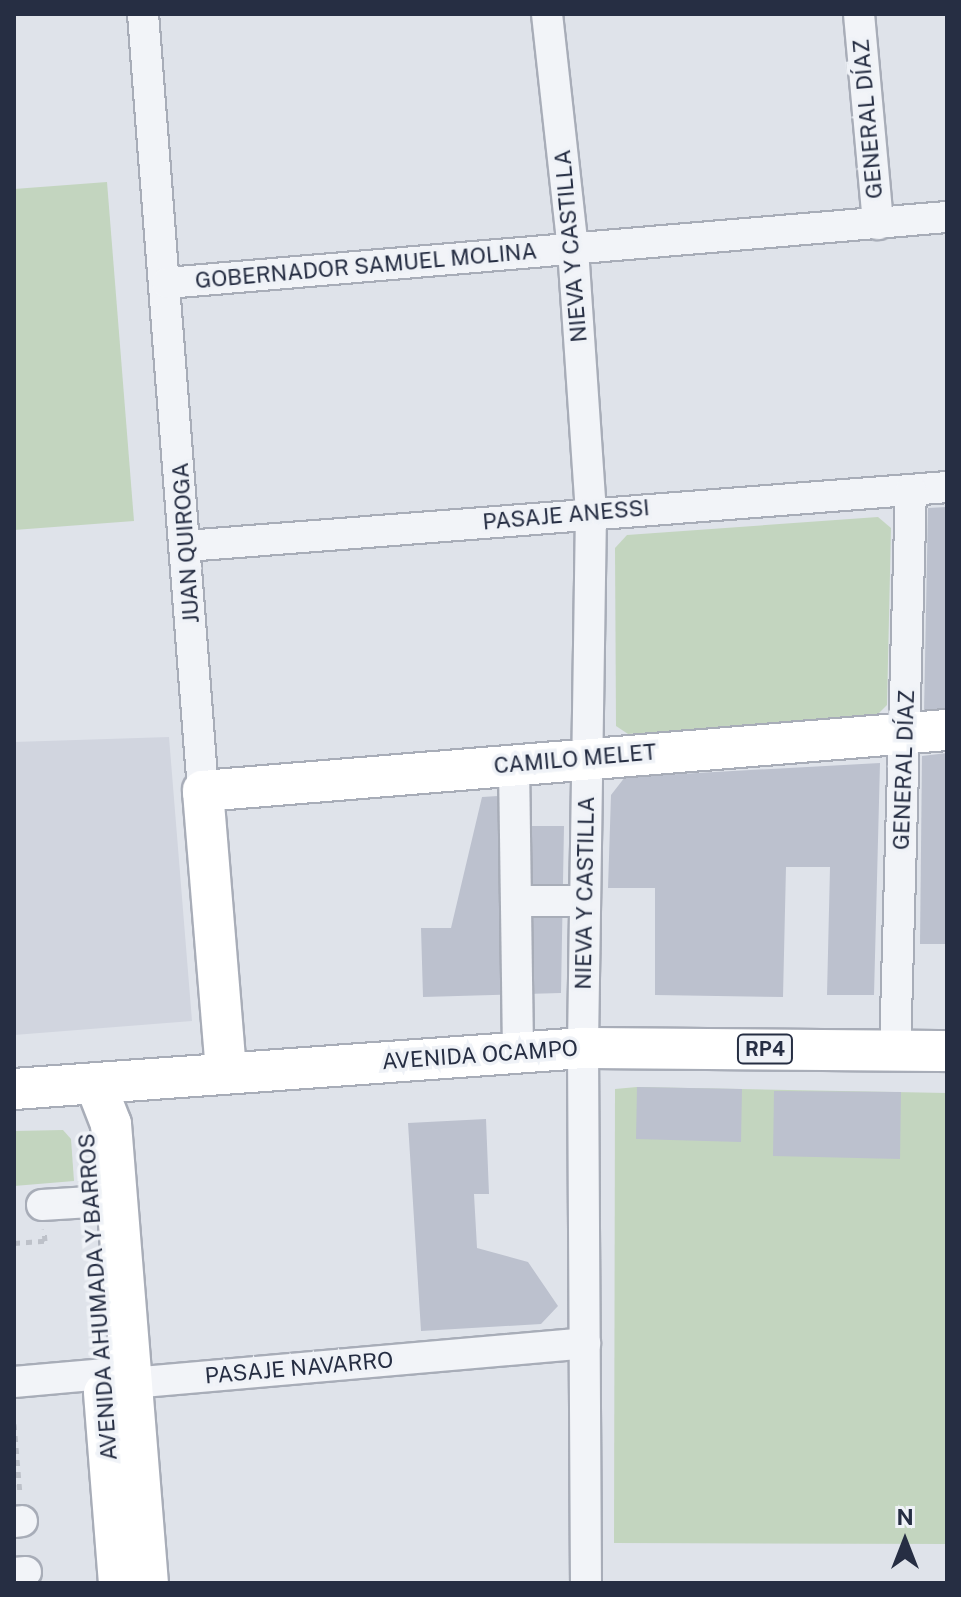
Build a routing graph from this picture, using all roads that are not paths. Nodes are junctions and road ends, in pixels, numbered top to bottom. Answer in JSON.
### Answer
{"nodes":[{"id":1,"x":143,"y":14,"type":"edge"},
{"id":2,"x":547,"y":14,"type":"edge"},
{"id":3,"x":859,"y":14,"type":"edge"},
{"id":4,"x":947,"y":217,"type":"edge"},
{"id":5,"x":878,"y":224,"type":"junction"},
{"id":6,"x":573,"y":249,"type":"junction"},
{"id":7,"x":167,"y":283,"type":"junction"},
{"id":8,"x":947,"y":487,"type":"edge"},
{"id":9,"x":911,"y":490,"type":"junction"},
{"id":10,"x":591,"y":512,"type":"junction"},
{"id":11,"x":186,"y":546,"type":"junction"},
{"id":12,"x":947,"y":730,"type":"edge"},
{"id":13,"x":906,"y":733,"type":"junction"},
{"id":14,"x":587,"y":758,"type":"junction"},
{"id":15,"x":514,"y":764,"type":"junction"},
{"id":16,"x":203,"y":791,"type":"junction"},
{"id":17,"x":516,"y":901,"type":"junction"},
{"id":18,"x":584,"y":901,"type":"junction"},
{"id":19,"x":583,"y":1048,"type":"junction"},
{"id":20,"x":895,"y":1051,"type":"junction"},
{"id":21,"x":947,"y":1051,"type":"edge"},
{"id":22,"x":518,"y":1052,"type":"junction"},
{"id":23,"x":226,"y":1071,"type":"junction"},
{"id":24,"x":95,"y":1083,"type":"junction"},
{"id":25,"x":14,"y":1089,"type":"edge"},
{"id":26,"x":90,"y":1202,"type":"junction"},
{"id":27,"x":42,"y":1205,"type":"dead end"},
{"id":28,"x":585,"y":1343,"type":"junction"},
{"id":29,"x":117,"y":1378,"type":"junction"},
{"id":30,"x":14,"y":1382,"type":"edge"},
{"id":31,"x":119,"y":1583,"type":"edge"},
{"id":32,"x":148,"y":1583,"type":"edge"},
{"id":33,"x":586,"y":1583,"type":"edge"}],
"edges":[{"from":1,"to":7,"type":"street","name":"JUAN QUIROGA"},
{"from":2,"to":6,"type":"street","name":"NIEVA Y CASTILLA"},
{"from":3,"to":5,"type":"street","name":"GENERAL DÍAZ"},
{"from":4,"to":5,"type":"street","name":"GOBERNADOR SAMUEL MOLINA"},
{"from":5,"to":6,"type":"street","name":"GOBERNADOR SAMUEL MOLINA"},
{"from":6,"to":7,"type":"street","name":"GOBERNADOR SAMUEL MOLINA"},
{"from":6,"to":10,"type":"street","name":"NIEVA Y CASTILLA"},
{"from":7,"to":11,"type":"street","name":"JUAN QUIROGA"},
{"from":8,"to":9,"type":"street","name":"PASAJE ANESSI"},
{"from":9,"to":10,"type":"street","name":"PASAJE ANESSI"},
{"from":9,"to":13,"type":"street","name":"GENERAL DÍAZ"},
{"from":10,"to":11,"type":"street","name":"PASAJE ANESSI"},
{"from":10,"to":14,"type":"street","name":"NIEVA Y CASTILLA"},
{"from":11,"to":16,"type":"street","name":"JUAN QUIROGA"},
{"from":12,"to":13,"type":"main road","name":"CAMILO MELET"},
{"from":13,"to":14,"type":"main road","name":"CAMILO MELET"},
{"from":13,"to":20,"type":"street","name":"GENERAL DÍAZ"},
{"from":14,"to":15,"type":"main road","name":"CAMILO MELET"},
{"from":14,"to":18,"type":"street","name":"NIEVA Y CASTILLA"},
{"from":15,"to":16,"type":"main road","name":"CAMILO MELET"},
{"from":15,"to":17,"type":"street"},
{"from":16,"to":23,"type":"main road","name":"JUAN QUIROGA"},
{"from":17,"to":18,"type":"street"},
{"from":17,"to":22,"type":"street"},
{"from":18,"to":19,"type":"street","name":"NIEVA Y CASTILLA"},
{"from":19,"to":20,"type":"main road","name":"AVENIDA OCAMPO","number":"RP4"},
{"from":19,"to":22,"type":"main road","name":"AVENIDA OCAMPO","number":"RP4"},
{"from":19,"to":28,"type":"street","name":"NIEVA Y CASTILLA"},
{"from":20,"to":21,"type":"main road","name":"AVENIDA OCAMPO","number":"RP4"},
{"from":22,"to":23,"type":"main road","name":"AVENIDA OCAMPO","number":"RP4"},
{"from":23,"to":24,"type":"main road","name":"AVENIDA OCAMPO","number":"RP4"},
{"from":24,"to":25,"type":"main road","name":"AVENIDA OCAMPO","number":"RP4"},
{"from":24,"to":26,"type":"main road","name":"AVENIDA AHUMADA Y BARROS"},
{"from":24,"to":29,"type":"main road","name":"AVENIDA AHUMADA Y BARROS"},
{"from":26,"to":27,"type":"street"},
{"from":26,"to":29,"type":"main road","name":"AVENIDA AHUMADA Y BARROS"},
{"from":28,"to":29,"type":"street","name":"PASAJE NAVARRO"},
{"from":28,"to":33,"type":"street","name":"NIEVA Y CASTILLA"},
{"from":29,"to":30,"type":"street","name":"PASAJE NAVARRO"},
{"from":29,"to":31,"type":"main road","name":"AVENIDA AHUMADA Y BARROS"},
{"from":29,"to":32,"type":"main road","name":"AVENIDA AHUMADA Y BARROS"}]}
